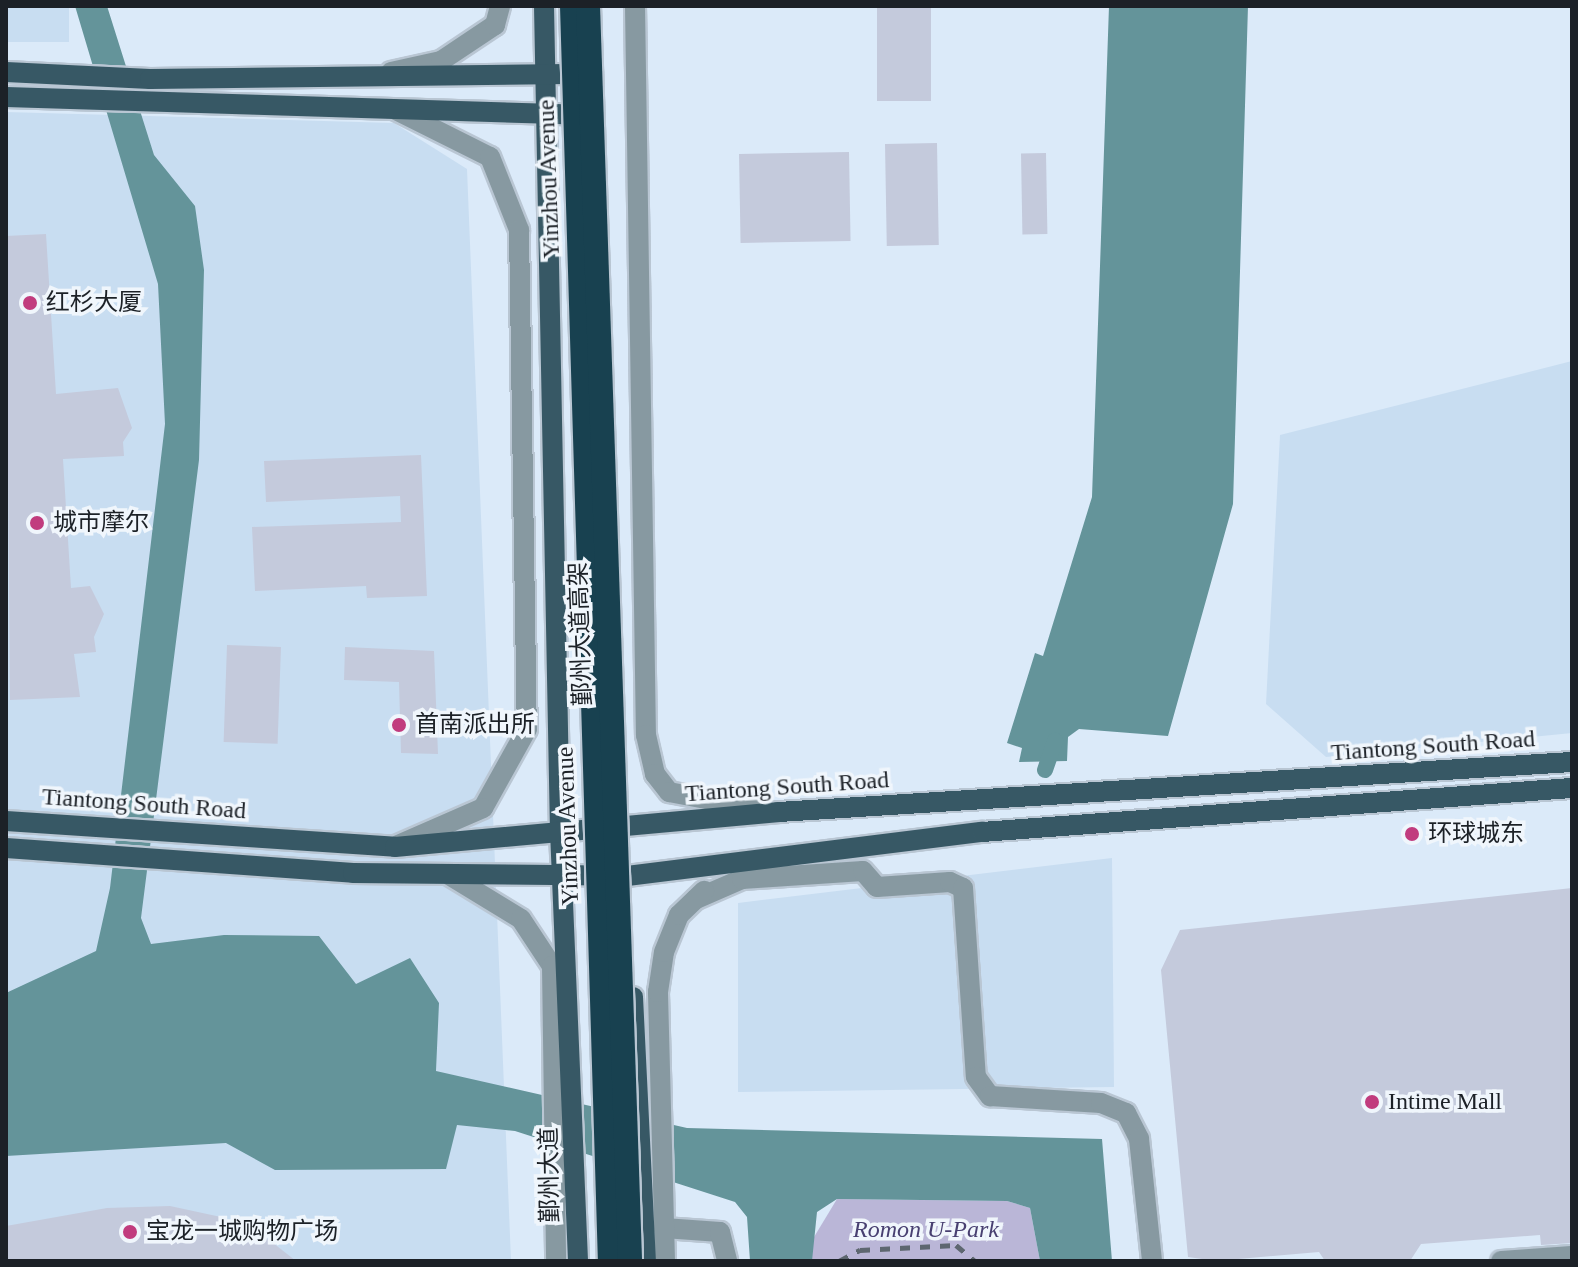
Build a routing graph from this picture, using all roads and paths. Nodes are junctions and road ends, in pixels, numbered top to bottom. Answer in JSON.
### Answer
{"nodes":[{"id":1,"x":500,"y":6,"type":"edge"},
{"id":2,"x":544,"y":6,"type":"edge"},
{"id":3,"x":572,"y":6,"type":"edge"},
{"id":4,"x":588,"y":6,"type":"edge"},
{"id":5,"x":599,"y":6,"type":"edge"},
{"id":6,"x":635,"y":6,"type":"edge"},
{"id":7,"x":6,"y":72,"type":"edge"},
{"id":8,"x":546,"y":74,"type":"junction"},
{"id":9,"x":601,"y":74,"type":"junction"},
{"id":10,"x":376,"y":76,"type":"junction"},
{"id":11,"x":6,"y":97,"type":"edge"},
{"id":12,"x":394,"y":109,"type":"junction"},
{"id":13,"x":547,"y":114,"type":"junction"},
{"id":14,"x":603,"y":116,"type":"junction"},
{"id":15,"x":1572,"y":762,"type":"edge"},
{"id":16,"x":1572,"y":788,"type":"edge"},
{"id":17,"x":779,"y":812,"type":"junction"},
{"id":18,"x":6,"y":821,"type":"edge"},
{"id":19,"x":627,"y":826,"type":"junction"},
{"id":20,"x":560,"y":831,"type":"junction"},
{"id":21,"x":395,"y":847,"type":"junction"},
{"id":22,"x":6,"y":848,"type":"edge"},
{"id":23,"x":781,"y":857,"type":"junction"},
{"id":24,"x":434,"y":869,"type":"junction"},
{"id":25,"x":563,"y":875,"type":"junction"},
{"id":26,"x":627,"y":876,"type":"junction"},
{"id":27,"x":696,"y":899,"type":"junction"},
{"id":28,"x":575,"y":1088,"type":"joint"},
{"id":29,"x":652,"y":1185,"type":"junction"},
{"id":30,"x":664,"y":1228,"type":"junction"},
{"id":31,"x":1572,"y":1256,"type":"edge"},
{"id":32,"x":556,"y":1261,"type":"edge"},
{"id":33,"x":578,"y":1261,"type":"edge"},
{"id":34,"x":610,"y":1261,"type":"edge"},
{"id":35,"x":630,"y":1261,"type":"edge"},
{"id":36,"x":646,"y":1261,"type":"edge"},
{"id":37,"x":665,"y":1261,"type":"edge"},
{"id":38,"x":727,"y":1261,"type":"edge"},
{"id":39,"x":1152,"y":1261,"type":"edge"},
{"id":40,"x":1501,"y":1261,"type":"edge"}],
"edges":[{"from":1,"to":10,"type":"street"},
{"from":2,"to":8,"type":"main road","name":"Yinzhou Avenue"},
{"from":3,"to":34,"type":"highway","name":"Yinzhou Avenue","bridge":true},
{"from":4,"to":35,"type":"highway","name":"鄞州大道高架","bridge":true},
{"from":5,"to":9,"type":"main road"},
{"from":6,"to":17,"type":"street"},
{"from":7,"to":10,"type":"main road"},
{"from":8,"to":9,"type":"main road"},
{"from":8,"to":10,"type":"main road"},
{"from":8,"to":13,"type":"main road","name":"Yinzhou Avenue"},
{"from":9,"to":14,"type":"main road"},
{"from":11,"to":12,"type":"main road"},
{"from":12,"to":13,"type":"main road"},
{"from":12,"to":21,"type":"street"},
{"from":13,"to":14,"type":"main road"},
{"from":13,"to":20,"type":"main road","name":"Yinzhou Avenue"},
{"from":14,"to":19,"type":"main road"},
{"from":15,"to":17,"type":"main road","name":"Tiantong South Road"},
{"from":16,"to":23,"type":"main road"},
{"from":17,"to":19,"type":"main road","name":"Tiantong South Road"},
{"from":18,"to":21,"type":"main road","name":"Tiantong South Road"},
{"from":19,"to":20,"type":"main road","name":"Tiantong South Road"},
{"from":19,"to":26,"type":"main road"},
{"from":20,"to":21,"type":"main road","name":"Tiantong South Road"},
{"from":20,"to":25,"type":"main road","name":"Yinzhou Avenue"},
{"from":22,"to":24,"type":"main road"},
{"from":23,"to":26,"type":"main road"},
{"from":23,"to":27,"type":"street"},
{"from":24,"to":25,"type":"main road"},
{"from":24,"to":32,"type":"street"},
{"from":25,"to":26,"type":"main road"},
{"from":25,"to":28,"type":"main road","name":"Yinzhou Avenue"},
{"from":26,"to":29,"type":"main road"},
{"from":27,"to":29,"type":"street"},
{"from":27,"to":39,"type":"street"},
{"from":28,"to":33,"type":"main road","name":"鄞州大道"},
{"from":29,"to":30,"type":"street"},
{"from":29,"to":36,"type":"main road"},
{"from":30,"to":37,"type":"street"},
{"from":30,"to":38,"type":"street"},
{"from":31,"to":40,"type":"street"}]}
